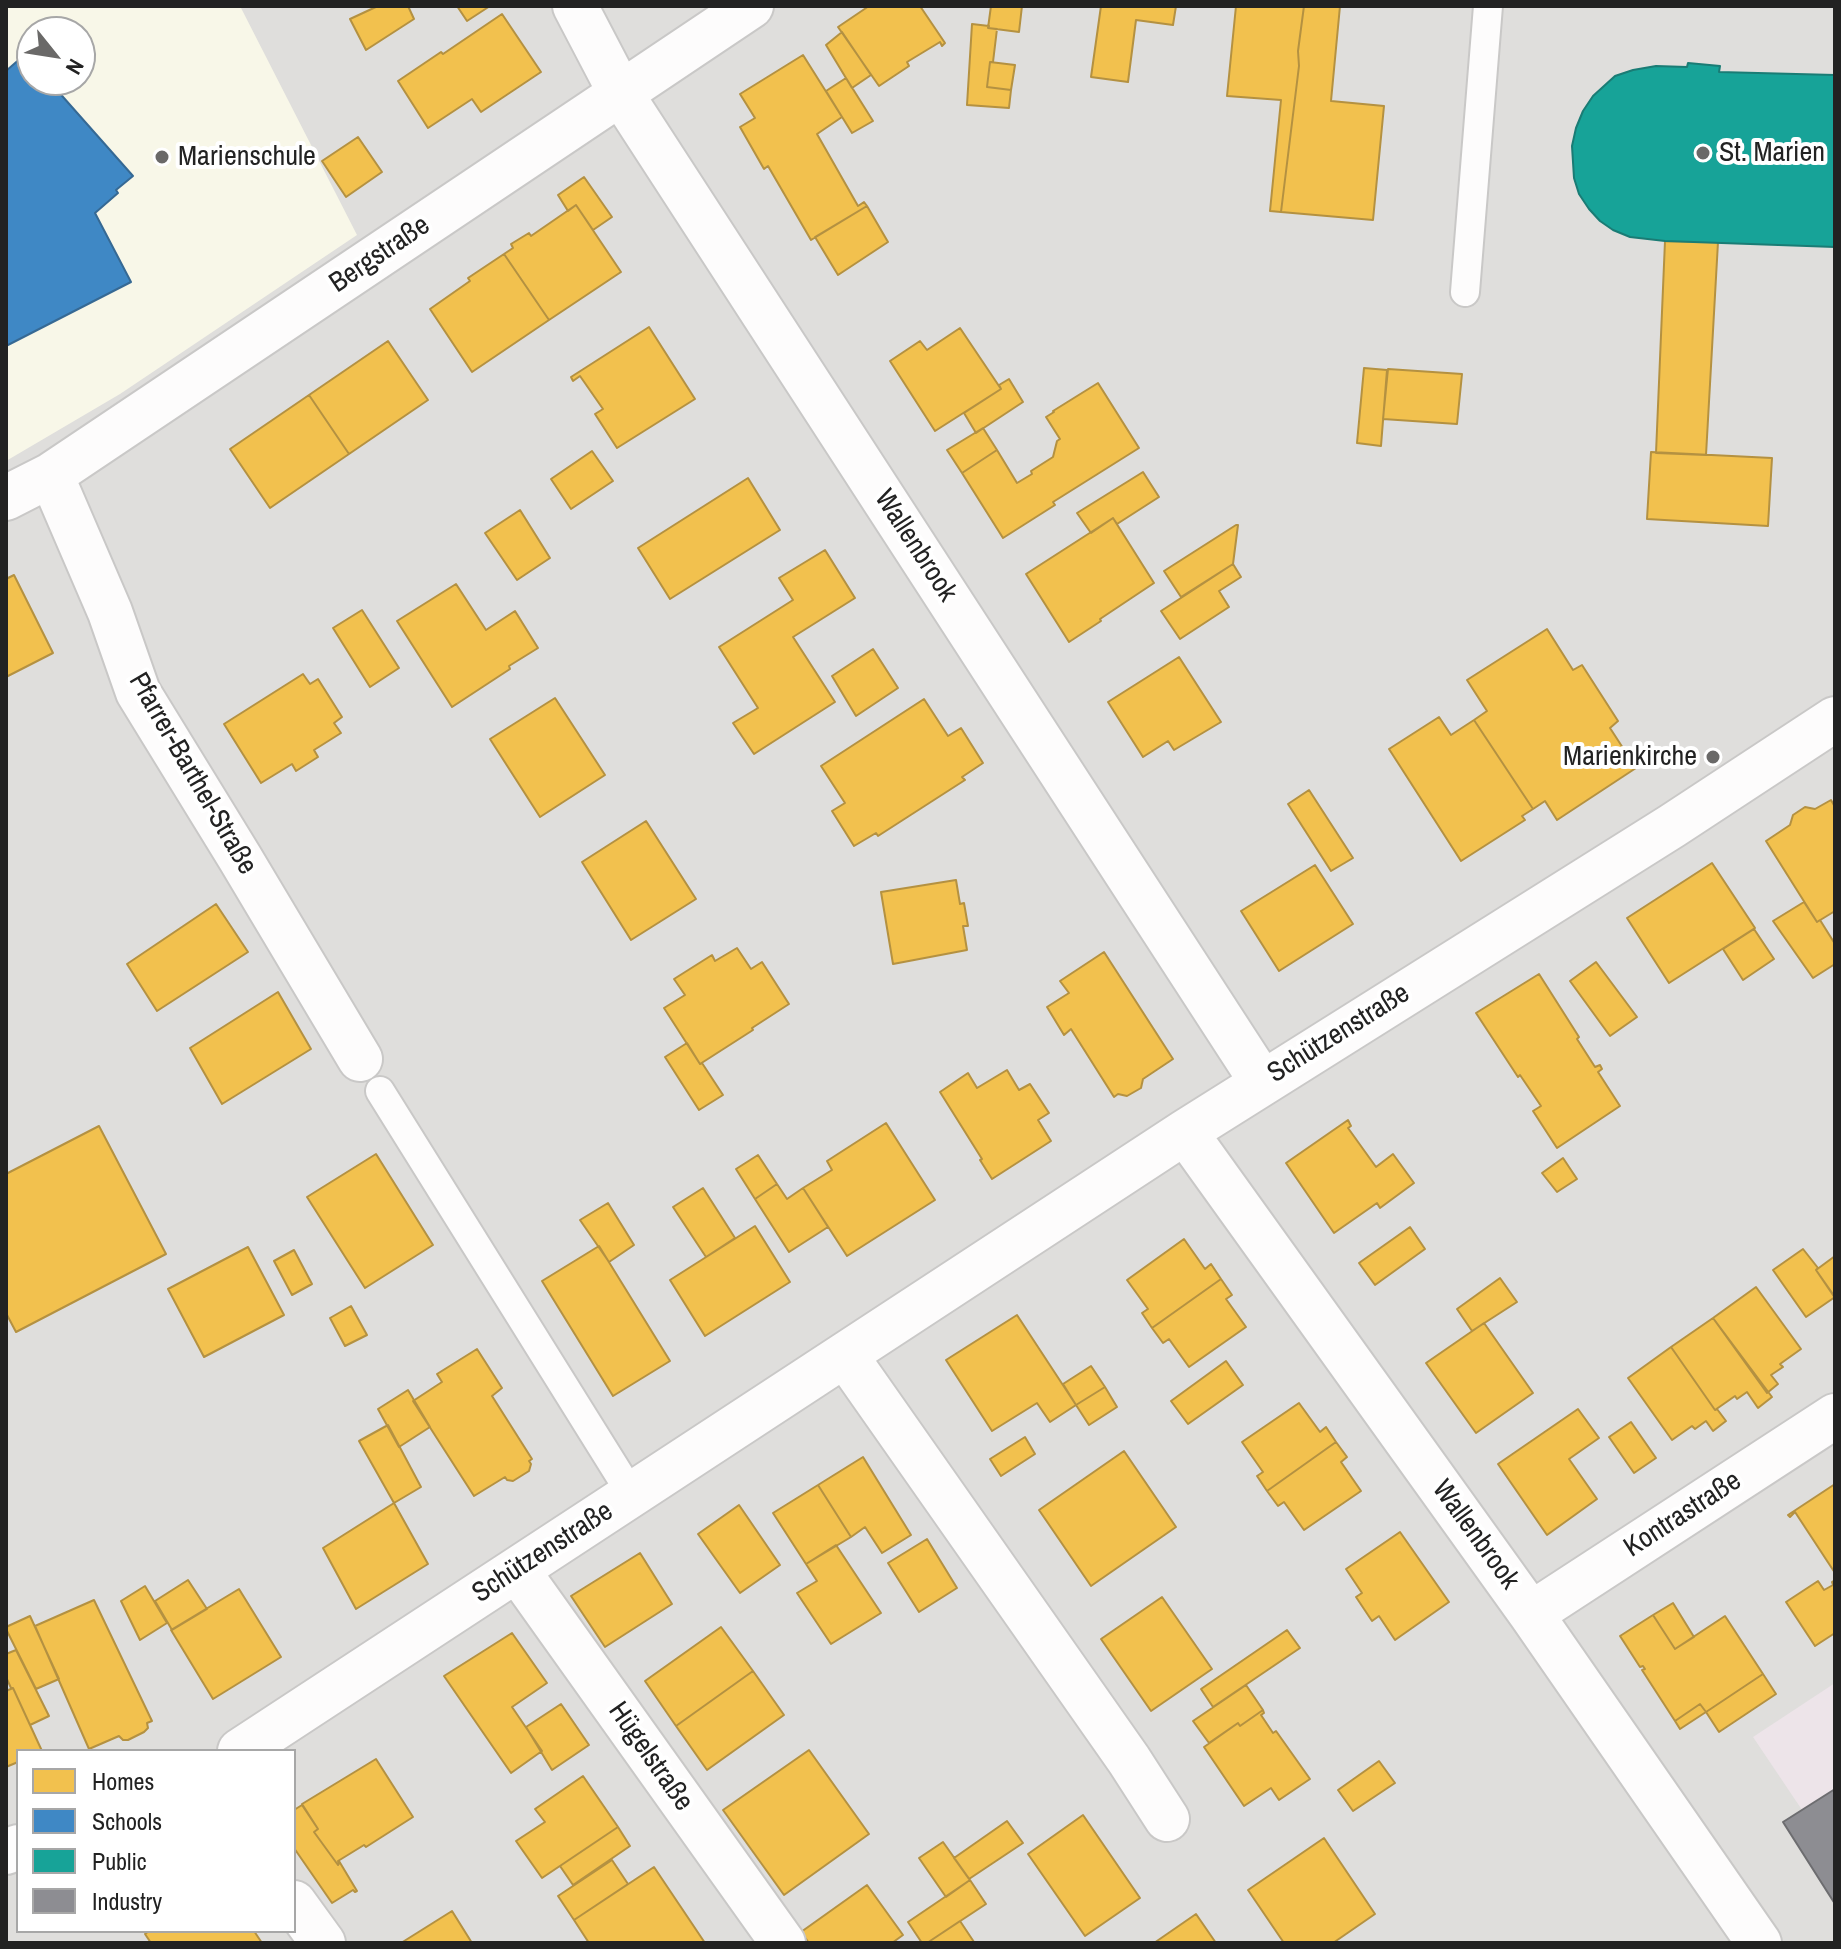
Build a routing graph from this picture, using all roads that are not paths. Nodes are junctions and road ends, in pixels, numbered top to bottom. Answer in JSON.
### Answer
{"nodes":[{"id":1,"x":575,"y":6,"type":"edge"},
{"id":2,"x":751,"y":6,"type":"edge"},
{"id":3,"x":1488,"y":6,"type":"edge"},
{"id":4,"x":621,"y":94,"type":"junction"},
{"id":5,"x":1465,"y":292,"type":"dead end"},
{"id":6,"x":51,"y":475,"type":"junction"},
{"id":7,"x":6,"y":498,"type":"edge"},
{"id":8,"x":1835,"y":719,"type":"edge"},
{"id":9,"x":370,"y":1075,"type":"joint"},
{"id":10,"x":1262,"y":1082,"type":"junction"},
{"id":11,"x":1185,"y":1132,"type":"junction"},
{"id":12,"x":845,"y":1355,"type":"junction"},
{"id":13,"x":1835,"y":1416,"type":"edge"},
{"id":14,"x":632,"y":1495,"type":"junction"},
{"id":15,"x":517,"y":1570,"type":"junction"},
{"id":16,"x":1531,"y":1614,"type":"junction"},
{"id":17,"x":243,"y":1749,"type":"edge"},
{"id":18,"x":1167,"y":1819,"type":"dead end"},
{"id":19,"x":296,"y":1906,"type":"edge"},
{"id":20,"x":323,"y":1943,"type":"edge"},
{"id":21,"x":783,"y":1943,"type":"edge"},
{"id":22,"x":1759,"y":1943,"type":"edge"}],
"edges":[{"from":1,"to":4,"type":"street","name":"Wallenbrook"},
{"from":2,"to":4,"type":"street","name":"Bergstraße"},
{"from":3,"to":5,"type":"lane"},
{"from":4,"to":6,"type":"street","name":"Bergstraße"},
{"from":4,"to":10,"type":"street","name":"Wallenbrook"},
{"from":6,"to":7,"type":"street","name":"Bergstraße"},
{"from":6,"to":9,"type":"street","name":"Pfarrer-Barthel-Straße"},
{"from":8,"to":10,"type":"street","name":"Schützenstraße"},
{"from":9,"to":14,"type":"lane"},
{"from":10,"to":11,"type":"street","name":"Schützenstraße"},
{"from":11,"to":12,"type":"street","name":"Schützenstraße"},
{"from":11,"to":16,"type":"street","name":"Wallenbrook"},
{"from":12,"to":14,"type":"street","name":"Schützenstraße"},
{"from":12,"to":18,"type":"street"},
{"from":13,"to":16,"type":"street","name":"Kontrastraße"},
{"from":14,"to":15,"type":"street","name":"Schützenstraße"},
{"from":15,"to":17,"type":"street","name":"Schützenstraße"},
{"from":15,"to":21,"type":"street","name":"Hügelstraße"},
{"from":16,"to":22,"type":"street","name":"Wallenbrook"},
{"from":19,"to":20,"type":"street"}]}
